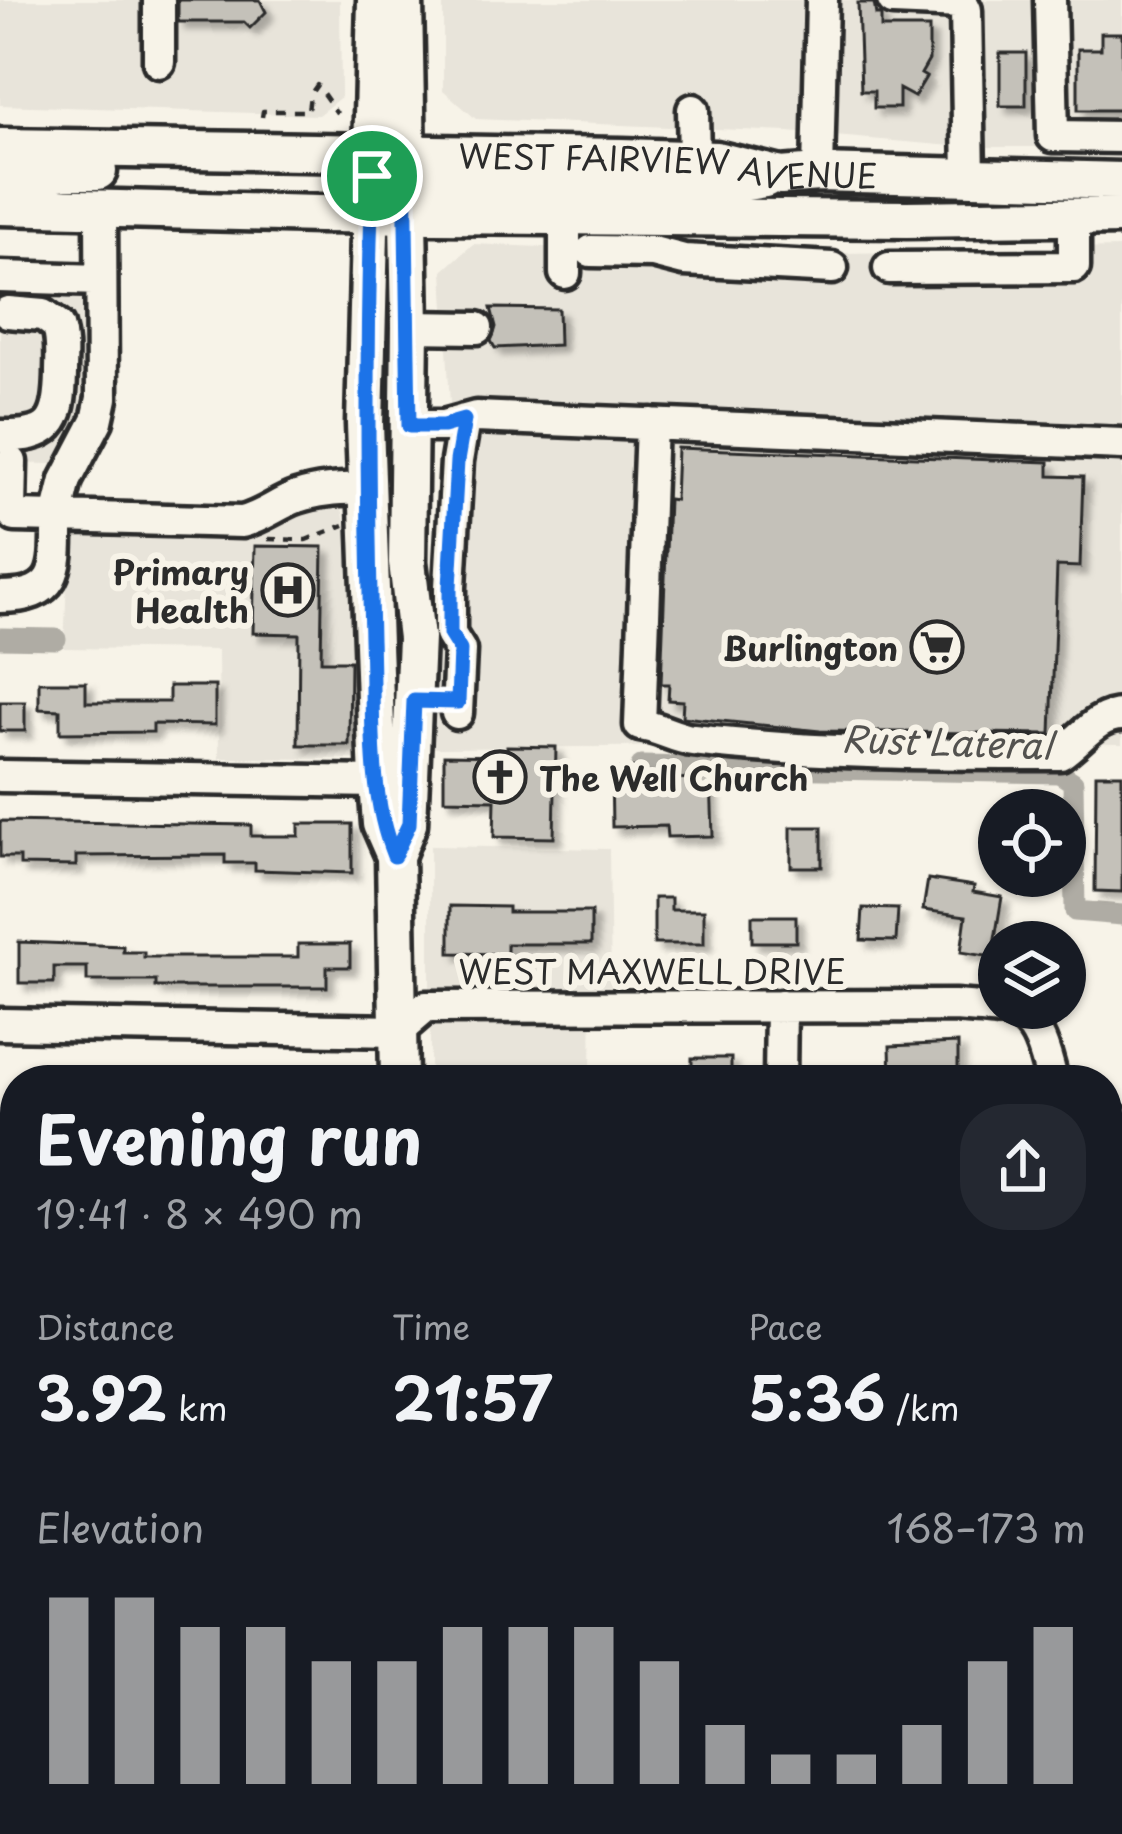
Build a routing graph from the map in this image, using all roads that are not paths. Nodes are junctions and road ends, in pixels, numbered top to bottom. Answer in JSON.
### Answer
{"nodes":[{"id":1,"x":376,"y":0,"type":"edge"},
{"id":2,"x":404,"y":0,"type":"edge"},
{"id":3,"x":822,"y":0,"type":"edge"},
{"id":4,"x":892,"y":0,"type":"edge"},
{"id":5,"x":1050,"y":0,"type":"edge"},
{"id":6,"x":159,"y":1,"type":"edge"},
{"id":7,"x":961,"y":1,"type":"edge"},
{"id":8,"x":159,"y":62,"type":"dead end"},
{"id":9,"x":693,"y":110,"type":"dead end"},
{"id":10,"x":1067,"y":136,"type":"junction"},
{"id":11,"x":1122,"y":137,"type":"edge"},
{"id":12,"x":0,"y":147,"type":"edge"},
{"id":13,"x":694,"y":159,"type":"junction"},
{"id":14,"x":818,"y":172,"type":"junction"},
{"id":15,"x":781,"y":176,"type":"junction"},
{"id":16,"x":969,"y":178,"type":"junction"},
{"id":17,"x":0,"y":180,"type":"edge"},
{"id":18,"x":1067,"y":180,"type":"junction"},
{"id":19,"x":1122,"y":181,"type":"edge"},
{"id":20,"x":389,"y":182,"type":"junction"},
{"id":21,"x":0,"y":206,"type":"edge"},
{"id":22,"x":101,"y":210,"type":"junction"},
{"id":23,"x":565,"y":214,"type":"junction"},
{"id":24,"x":1122,"y":216,"type":"edge"},
{"id":25,"x":1074,"y":217,"type":"junction"},
{"id":26,"x":907,"y":219,"type":"junction"},
{"id":27,"x":592,"y":251,"type":"dead end"},
{"id":28,"x":832,"y":268,"type":"dead end"},
{"id":29,"x":565,"y":273,"type":"dead end"},
{"id":30,"x":0,"y":277,"type":"edge"},
{"id":31,"x":101,"y":280,"type":"junction"},
{"id":32,"x":8,"y":312,"type":"dead end"},
{"id":33,"x":410,"y":327,"type":"junction"},
{"id":34,"x":477,"y":328,"type":"dead end"},
{"id":35,"x":464,"y":420,"type":"junction"},
{"id":36,"x":651,"y":424,"type":"junction"},
{"id":37,"x":409,"y":426,"type":"junction"},
{"id":38,"x":1122,"y":444,"type":"edge"},
{"id":39,"x":5,"y":449,"type":"edge"},
{"id":40,"x":367,"y":488,"type":"junction"},
{"id":41,"x":57,"y":517,"type":"junction"},
{"id":42,"x":0,"y":597,"type":"edge"},
{"id":43,"x":414,"y":701,"type":"junction"},
{"id":44,"x":1122,"y":715,"type":"edge"},
{"id":45,"x":0,"y":776,"type":"edge"},
{"id":46,"x":378,"y":782,"type":"junction"},
{"id":47,"x":394,"y":856,"type":"junction"},
{"id":48,"x":781,"y":1006,"type":"junction"},
{"id":49,"x":0,"y":1024,"type":"edge"},
{"id":50,"x":398,"y":1030,"type":"junction"},
{"id":51,"x":399,"y":1065,"type":"edge"},
{"id":52,"x":780,"y":1065,"type":"edge"},
{"id":53,"x":1047,"y":1065,"type":"edge"}],
"edges":[{"from":1,"to":20,"type":"main road"},
{"from":2,"to":20,"type":"main road"},
{"from":3,"to":14,"type":"street"},
{"from":4,"to":7,"type":"street"},
{"from":5,"to":10,"type":"street"},
{"from":6,"to":8,"type":"street"},
{"from":7,"to":16,"type":"street"},
{"from":9,"to":13,"type":"street"},
{"from":10,"to":11,"type":"street"},
{"from":10,"to":18,"type":"street"},
{"from":12,"to":20,"type":"main road","name":"WEST FAIRVIEW AVENUE"},
{"from":13,"to":15,"type":"main road","name":"WEST FAIRVIEW AVENUE"},
{"from":13,"to":20,"type":"main road","name":"WEST FAIRVIEW AVENUE"},
{"from":14,"to":15,"type":"main road","name":"WEST FAIRVIEW AVENUE"},
{"from":14,"to":16,"type":"main road","name":"WEST FAIRVIEW AVENUE"},
{"from":15,"to":20,"type":"main road"},
{"from":16,"to":18,"type":"main road","name":"WEST FAIRVIEW AVENUE"},
{"from":17,"to":20,"type":"main road"},
{"from":18,"to":19,"type":"main road","name":"WEST FAIRVIEW AVENUE"},
{"from":20,"to":22,"type":"main road","name":"WEST FAIRVIEW AVENUE"},
{"from":20,"to":23,"type":"main road","name":"WEST FAIRVIEW AVENUE"},
{"from":20,"to":33,"type":"main road"},
{"from":20,"to":40,"type":"main road"},
{"from":21,"to":22,"type":"main road","name":"WEST FAIRVIEW AVENUE"},
{"from":22,"to":31,"type":"street"},
{"from":23,"to":26,"type":"main road","name":"WEST FAIRVIEW AVENUE"},
{"from":23,"to":29,"type":"street"},
{"from":24,"to":25,"type":"main road","name":"WEST FAIRVIEW AVENUE"},
{"from":25,"to":26,"type":"main road","name":"WEST FAIRVIEW AVENUE"},
{"from":25,"to":26,"type":"street"},
{"from":27,"to":28,"type":"street"},
{"from":30,"to":31,"type":"street"},
{"from":31,"to":41,"type":"street"},
{"from":32,"to":39,"type":"street"},
{"from":33,"to":34,"type":"street"},
{"from":33,"to":37,"type":"main road"},
{"from":35,"to":36,"type":"street"},
{"from":35,"to":37,"type":"street"},
{"from":35,"to":43,"type":"street"},
{"from":36,"to":38,"type":"street"},
{"from":36,"to":44,"type":"street"},
{"from":37,"to":43,"type":"main road"},
{"from":39,"to":41,"type":"street"},
{"from":40,"to":41,"type":"street"},
{"from":40,"to":46,"type":"main road"},
{"from":41,"to":42,"type":"street"},
{"from":43,"to":47,"type":"main road"},
{"from":45,"to":46,"type":"street"},
{"from":46,"to":47,"type":"main road"},
{"from":47,"to":50,"type":"main road"},
{"from":48,"to":50,"type":"street","name":"WEST MAXWELL DRIVE"},
{"from":48,"to":52,"type":"street"},
{"from":48,"to":53,"type":"street","name":"WEST MAXWELL DRIVE"},
{"from":49,"to":50,"type":"street","name":"WEST MAXWELL DRIVE"},
{"from":50,"to":51,"type":"main road"}]}
